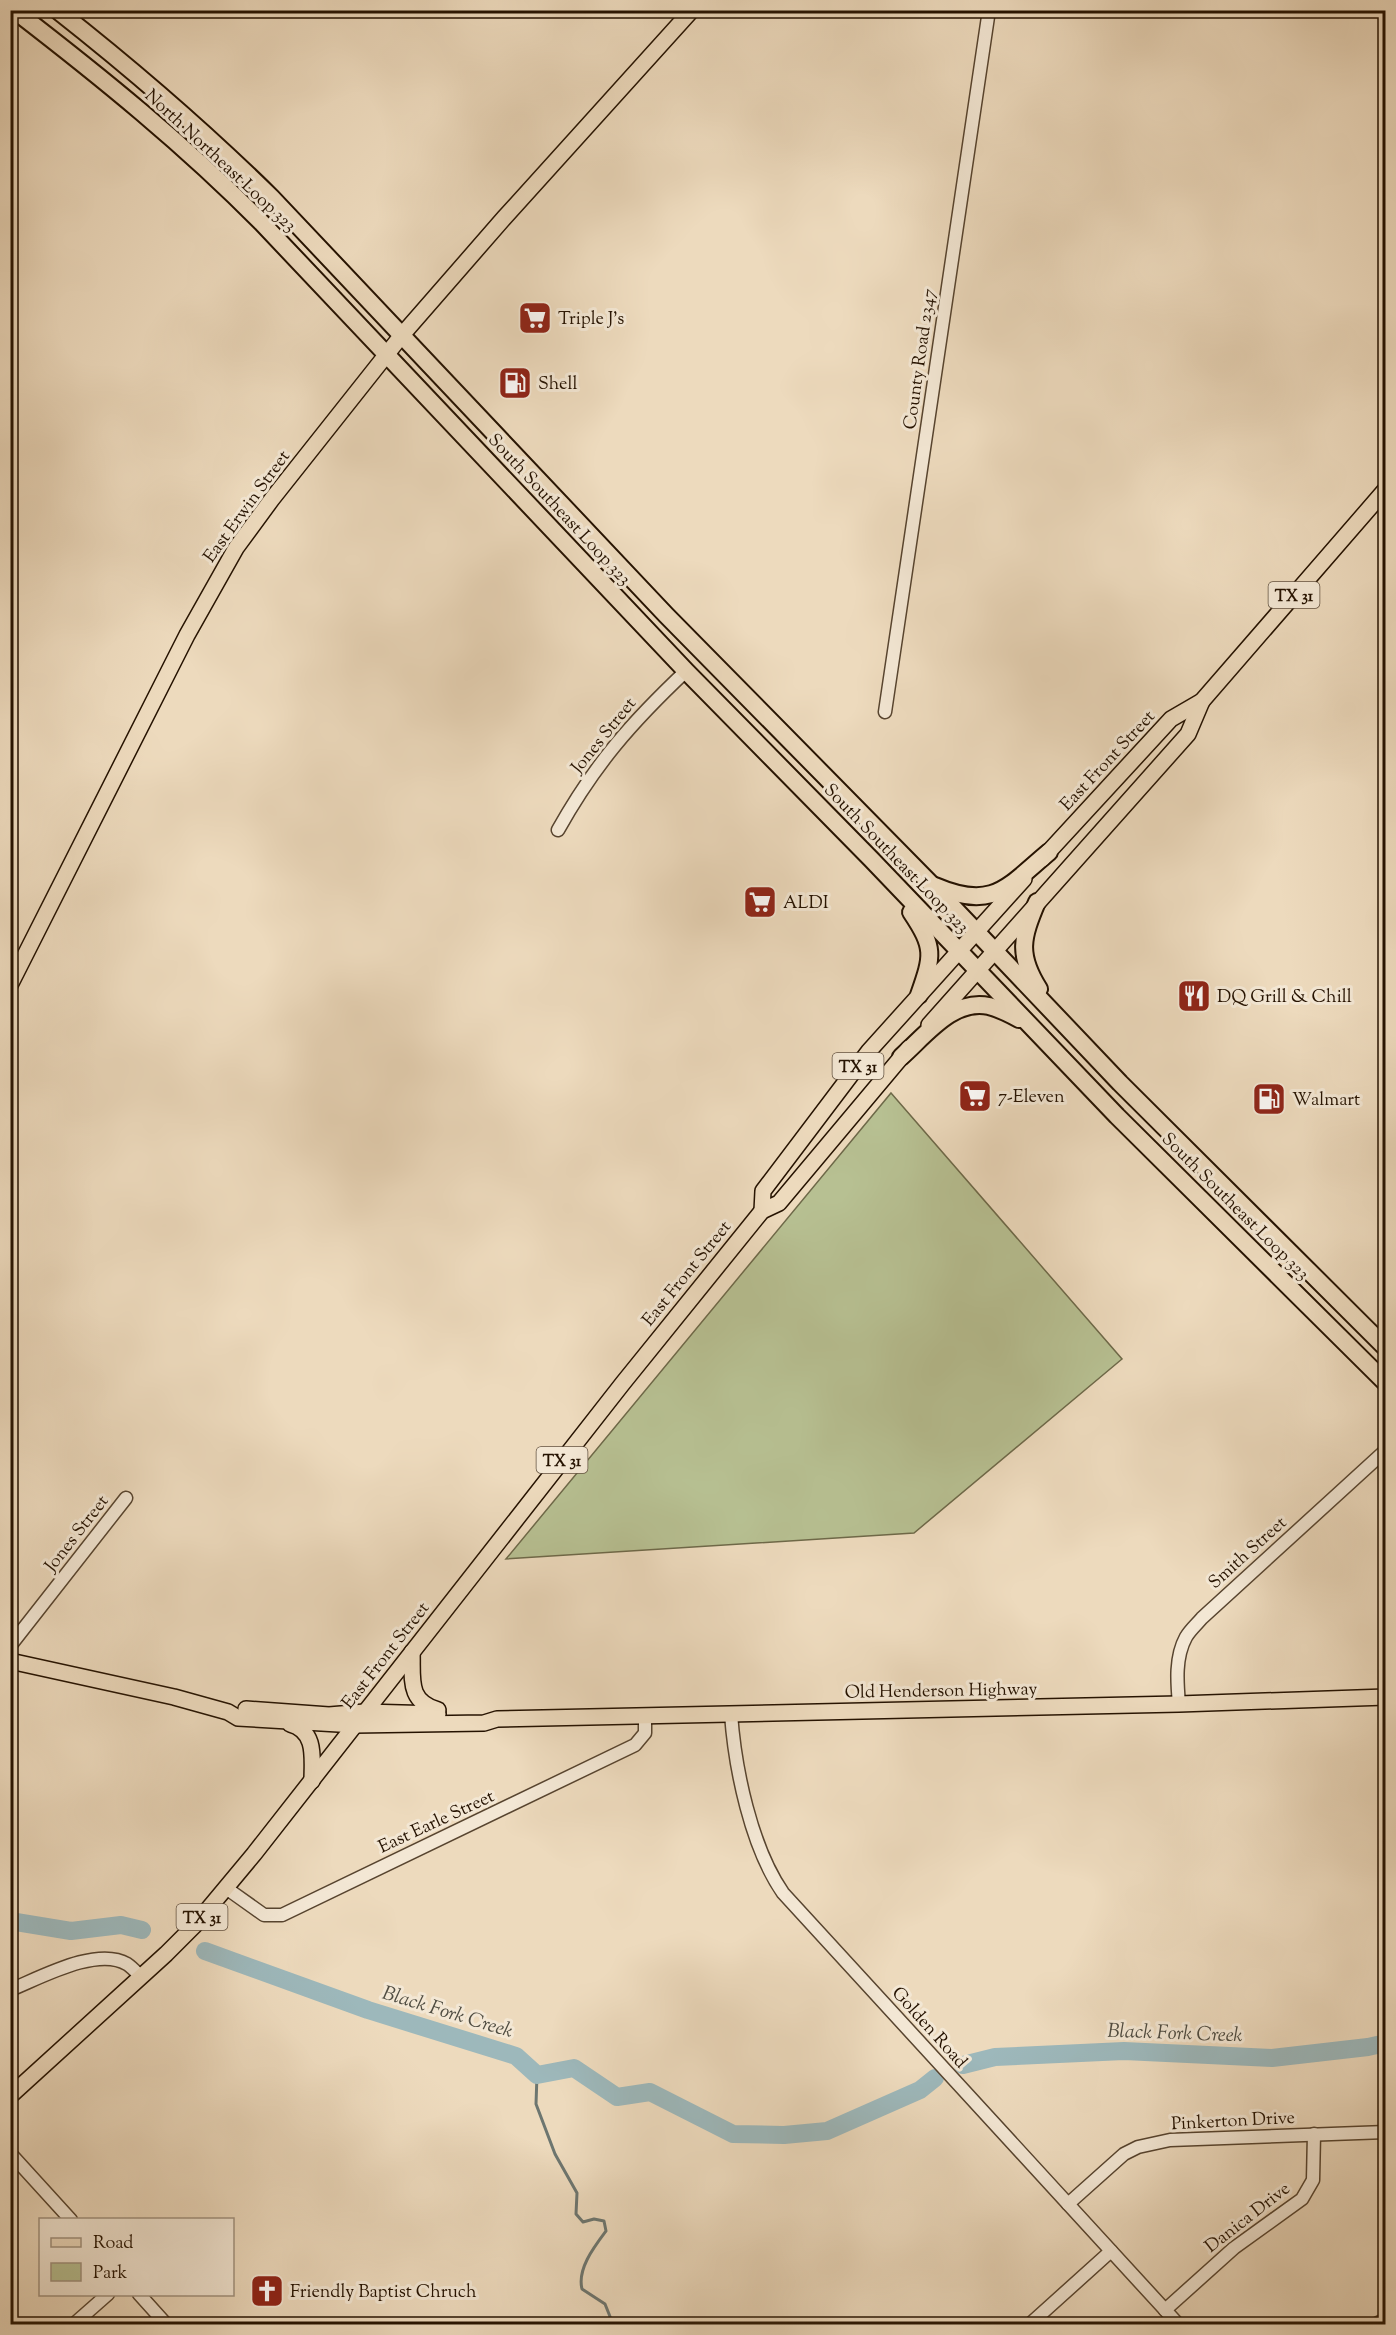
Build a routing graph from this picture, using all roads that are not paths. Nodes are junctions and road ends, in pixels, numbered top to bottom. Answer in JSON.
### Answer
{"nodes":[{"id":1,"x":14,"y":10,"type":"edge"},
{"id":2,"x":57,"y":10,"type":"edge"},
{"id":3,"x":692,"y":10,"type":"edge"},
{"id":4,"x":989,"y":10,"type":"edge"},
{"id":5,"x":402,"y":335,"type":"junction"},
{"id":6,"x":387,"y":353,"type":"junction"},
{"id":7,"x":1386,"y":489,"type":"edge"},
{"id":8,"x":686,"y":671,"type":"junction"},
{"id":9,"x":1202,"y":700,"type":"junction"},
{"id":10,"x":885,"y":712,"type":"dead end"},
{"id":11,"x":558,"y":830,"type":"dead end"},
{"id":12,"x":1049,"y":852,"type":"junction"},
{"id":13,"x":885,"y":874,"type":"junction"},
{"id":14,"x":930,"y":883,"type":"junction"},
{"id":15,"x":1037,"y":902,"type":"junction"},
{"id":16,"x":976,"y":933,"type":"junction"},
{"id":17,"x":959,"y":950,"type":"junction"},
{"id":18,"x":993,"y":951,"type":"junction"},
{"id":19,"x":977,"y":969,"type":"junction"},
{"id":20,"x":10,"y":985,"type":"edge"},
{"id":21,"x":919,"y":995,"type":"junction"},
{"id":22,"x":1053,"y":1013,"type":"junction"},
{"id":23,"x":1028,"y":1023,"type":"junction"},
{"id":24,"x":901,"y":1058,"type":"junction"},
{"id":25,"x":1246,"y":1210,"type":"junction"},
{"id":26,"x":762,"y":1211,"type":"junction"},
{"id":27,"x":1228,"y":1227,"type":"junction"},
{"id":28,"x":1386,"y":1348,"type":"edge"},
{"id":29,"x":1386,"y":1383,"type":"edge"},
{"id":30,"x":1386,"y":1450,"type":"edge"},
{"id":31,"x":126,"y":1498,"type":"dead end"},
{"id":32,"x":10,"y":1647,"type":"edge"},
{"id":33,"x":412,"y":1652,"type":"junction"},
{"id":34,"x":10,"y":1661,"type":"edge"},
{"id":35,"x":1386,"y":1697,"type":"edge"},
{"id":36,"x":1179,"y":1704,"type":"junction"},
{"id":37,"x":228,"y":1712,"type":"junction"},
{"id":38,"x":365,"y":1712,"type":"junction"},
{"id":39,"x":731,"y":1713,"type":"junction"},
{"id":40,"x":452,"y":1715,"type":"junction"},
{"id":41,"x":645,"y":1716,"type":"junction"},
{"id":42,"x":497,"y":1719,"type":"junction"},
{"id":43,"x":284,"y":1722,"type":"junction"},
{"id":44,"x":355,"y":1725,"type":"junction"},
{"id":45,"x":312,"y":1781,"type":"junction"},
{"id":46,"x":226,"y":1888,"type":"junction"},
{"id":47,"x":141,"y":1977,"type":"junction"},
{"id":48,"x":10,"y":1990,"type":"edge"},
{"id":49,"x":10,"y":2096,"type":"edge"},
{"id":50,"x":1386,"y":2132,"type":"edge"},
{"id":51,"x":1314,"y":2134,"type":"junction"},
{"id":52,"x":10,"y":2153,"type":"edge"},
{"id":53,"x":1068,"y":2204,"type":"junction"},
{"id":54,"x":69,"y":2218,"type":"edge"},
{"id":55,"x":1111,"y":2250,"type":"junction"},
{"id":56,"x":107,"y":2296,"type":"edge"},
{"id":57,"x":140,"y":2296,"type":"edge"},
{"id":58,"x":1165,"y":2310,"type":"junction"},
{"id":59,"x":1386,"y":2319,"type":"edge"},
{"id":60,"x":74,"y":2325,"type":"edge"},
{"id":61,"x":166,"y":2325,"type":"edge"},
{"id":62,"x":1030,"y":2325,"type":"edge"},
{"id":63,"x":1178,"y":2325,"type":"edge"},
{"id":64,"x":1376,"y":2325,"type":"edge"}],
"edges":[{"from":1,"to":6,"type":"highway","name":"North Northeast Loop 323"},
{"from":2,"to":5,"type":"highway","name":"North Northeast Loop 323"},
{"from":3,"to":5,"type":"main road","name":"East Erwin Street"},
{"from":4,"to":10,"type":"street","name":"County Road 2347"},
{"from":5,"to":6,"type":"main road","name":"East Erwin Street"},
{"from":5,"to":14,"type":"highway","name":"South Southeast Loop 323"},
{"from":6,"to":8,"type":"highway","name":"South Southeast Loop 323"},
{"from":6,"to":20,"type":"main road","name":"East Erwin Street"},
{"from":7,"to":9,"type":"main road","number":"TX 31"},
{"from":8,"to":11,"type":"street","name":"Jones Street"},
{"from":8,"to":13,"type":"highway","name":"South Southeast Loop 323"},
{"from":9,"to":12,"type":"main road","name":"East Front Street","number":"TX 31"},
{"from":9,"to":15,"type":"main road","name":"East Front Street","number":"TX 31"},
{"from":12,"to":14,"type":"highway"},
{"from":12,"to":16,"type":"main road","name":"East Front Street","number":"TX 31"},
{"from":13,"to":17,"type":"highway","name":"South Southeast Loop 323"},
{"from":13,"to":21,"type":"highway"},
{"from":14,"to":16,"type":"highway","name":"South Southeast Loop 323"},
{"from":15,"to":18,"type":"main road","name":"East Front Street","number":"TX 31"},
{"from":15,"to":22,"type":"highway"},
{"from":16,"to":17,"type":"main road","name":"East Front Street","number":"TX 31"},
{"from":16,"to":18,"type":"highway","name":"South Southeast Loop 323"},
{"from":17,"to":19,"type":"highway","name":"South Southeast Loop 323"},
{"from":17,"to":21,"type":"main road","name":"East Front Street","number":"TX 31"},
{"from":18,"to":19,"type":"main road","name":"East Front Street","number":"TX 31"},
{"from":18,"to":22,"type":"highway","name":"South Southeast Loop 323"},
{"from":19,"to":23,"type":"highway","name":"South Southeast Loop 323"},
{"from":19,"to":24,"type":"main road","name":"East Front Street","number":"TX 31"},
{"from":21,"to":26,"type":"main road","name":"East Front Street","number":"TX 31"},
{"from":22,"to":25,"type":"highway","name":"South Southeast Loop 323"},
{"from":23,"to":24,"type":"highway"},
{"from":23,"to":27,"type":"highway","name":"South Southeast Loop 323"},
{"from":24,"to":26,"type":"main road","name":"East Front Street","number":"TX 31"},
{"from":25,"to":27,"type":"highway"},
{"from":25,"to":28,"type":"highway","name":"South Southeast Loop 323"},
{"from":26,"to":33,"type":"main road","name":"East Front Street","number":"TX 31"},
{"from":27,"to":29,"type":"highway","name":"South Southeast Loop 323"},
{"from":30,"to":36,"type":"street","name":"Smith Street"},
{"from":31,"to":32,"type":"street","name":"Jones Street"},
{"from":33,"to":38,"type":"main road","name":"East Front Street","number":"TX 31"},
{"from":33,"to":40,"type":"main road"},
{"from":34,"to":37,"type":"main road","name":"Old Henderson Highway"},
{"from":35,"to":36,"type":"main road","name":"Old Henderson Highway"},
{"from":36,"to":39,"type":"main road","name":"Old Henderson Highway"},
{"from":37,"to":38,"type":"main road","name":"Old Henderson Highway"},
{"from":37,"to":43,"type":"main road","name":"Old Henderson Highway"},
{"from":38,"to":40,"type":"main road","name":"Old Henderson Highway"},
{"from":38,"to":44,"type":"main road","name":"East Front Street","number":"TX 31"},
{"from":39,"to":41,"type":"main road","name":"Old Henderson Highway"},
{"from":39,"to":53,"type":"street","name":"Golden Road"},
{"from":40,"to":42,"type":"main road","name":"Old Henderson Highway"},
{"from":41,"to":42,"type":"main road","name":"Old Henderson Highway"},
{"from":41,"to":46,"type":"street","name":"East Earle Street"},
{"from":42,"to":44,"type":"main road","name":"Old Henderson Highway"},
{"from":43,"to":44,"type":"main road","name":"Old Henderson Highway"},
{"from":43,"to":45,"type":"main road"},
{"from":44,"to":45,"type":"main road","name":"East Front Street","number":"TX 31"},
{"from":45,"to":46,"type":"main road","name":"East Front Street","number":"TX 31"},
{"from":46,"to":47,"type":"main road","name":"East Front Street","number":"TX 31"},
{"from":47,"to":48,"type":"street"},
{"from":47,"to":49,"type":"main road","name":"East Front Street","number":"TX 31"},
{"from":50,"to":51,"type":"street","name":"Pinkerton Drive"},
{"from":51,"to":53,"type":"street","name":"Pinkerton Drive"},
{"from":51,"to":58,"type":"street","name":"Danica Drive"},
{"from":52,"to":54,"type":"street"},
{"from":53,"to":55,"type":"street","name":"Golden Road"},
{"from":55,"to":58,"type":"street","name":"Golden Road"},
{"from":55,"to":62,"type":"street"},
{"from":56,"to":60,"type":"street"},
{"from":57,"to":61,"type":"street"},
{"from":58,"to":63,"type":"street","name":"Golden Road"},
{"from":59,"to":64,"type":"street"}]}
